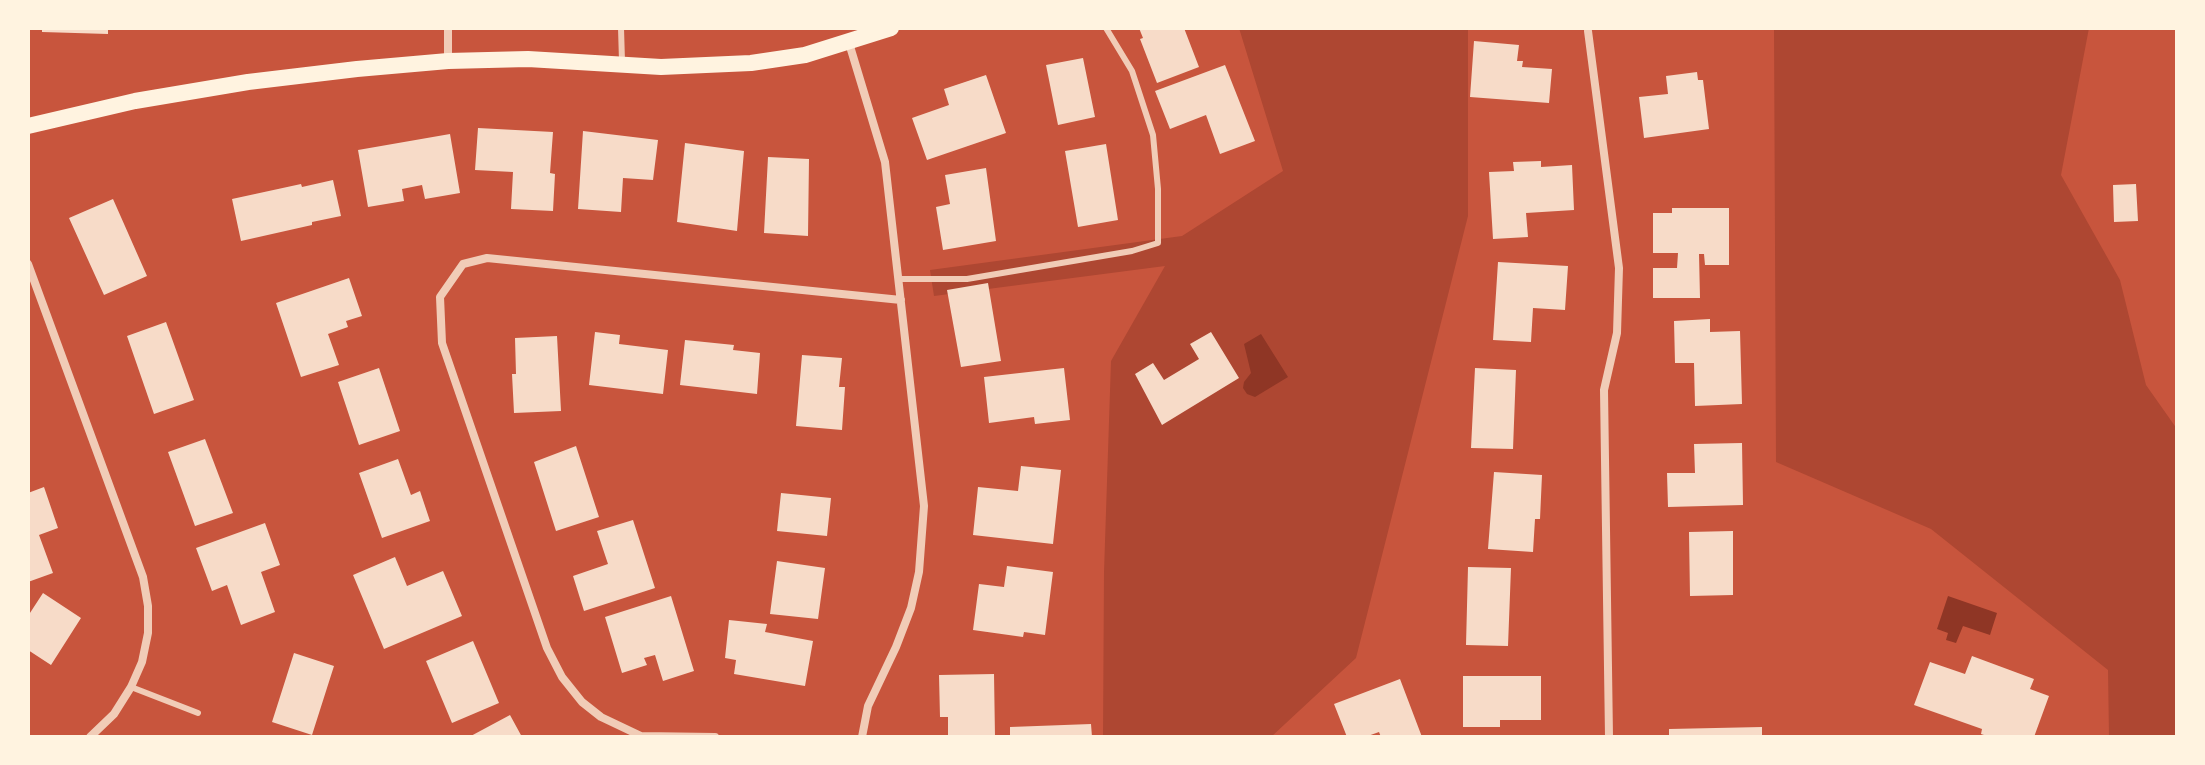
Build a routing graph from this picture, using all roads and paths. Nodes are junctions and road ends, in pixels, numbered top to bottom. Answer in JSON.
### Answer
{"nodes":[{"id":1,"x":448,"y":28,"type":"edge"},
{"id":2,"x":621,"y":28,"type":"edge"},
{"id":3,"x":891,"y":28,"type":"edge"},
{"id":4,"x":1106,"y":28,"type":"edge"},
{"id":5,"x":1588,"y":31,"type":"dead end"},
{"id":6,"x":849,"y":43,"type":"junction"},
{"id":7,"x":448,"y":61,"type":"junction"},
{"id":8,"x":622,"y":65,"type":"junction"},
{"id":9,"x":28,"y":126,"type":"edge"},
{"id":10,"x":28,"y":264,"type":"edge"},
{"id":11,"x":898,"y":279,"type":"junction"},
{"id":12,"x":901,"y":300,"type":"junction"},
{"id":13,"x":131,"y":687,"type":"junction"},
{"id":14,"x":198,"y":713,"type":"dead end"},
{"id":15,"x":90,"y":737,"type":"edge"},
{"id":16,"x":715,"y":737,"type":"edge"},
{"id":17,"x":862,"y":737,"type":"edge"},
{"id":18,"x":1609,"y":737,"type":"edge"}],
"edges":[{"from":1,"to":7,"type":"street"},
{"from":2,"to":8,"type":"lane"},
{"from":3,"to":6,"type":"main road"},
{"from":4,"to":11,"type":"lane"},
{"from":5,"to":18,"type":"street"},
{"from":6,"to":8,"type":"main road"},
{"from":6,"to":11,"type":"street"},
{"from":7,"to":8,"type":"main road"},
{"from":7,"to":9,"type":"main road"},
{"from":10,"to":13,"type":"street"},
{"from":11,"to":12,"type":"street"},
{"from":12,"to":16,"type":"street"},
{"from":12,"to":17,"type":"street"},
{"from":13,"to":14,"type":"lane"},
{"from":13,"to":15,"type":"street"}]}
